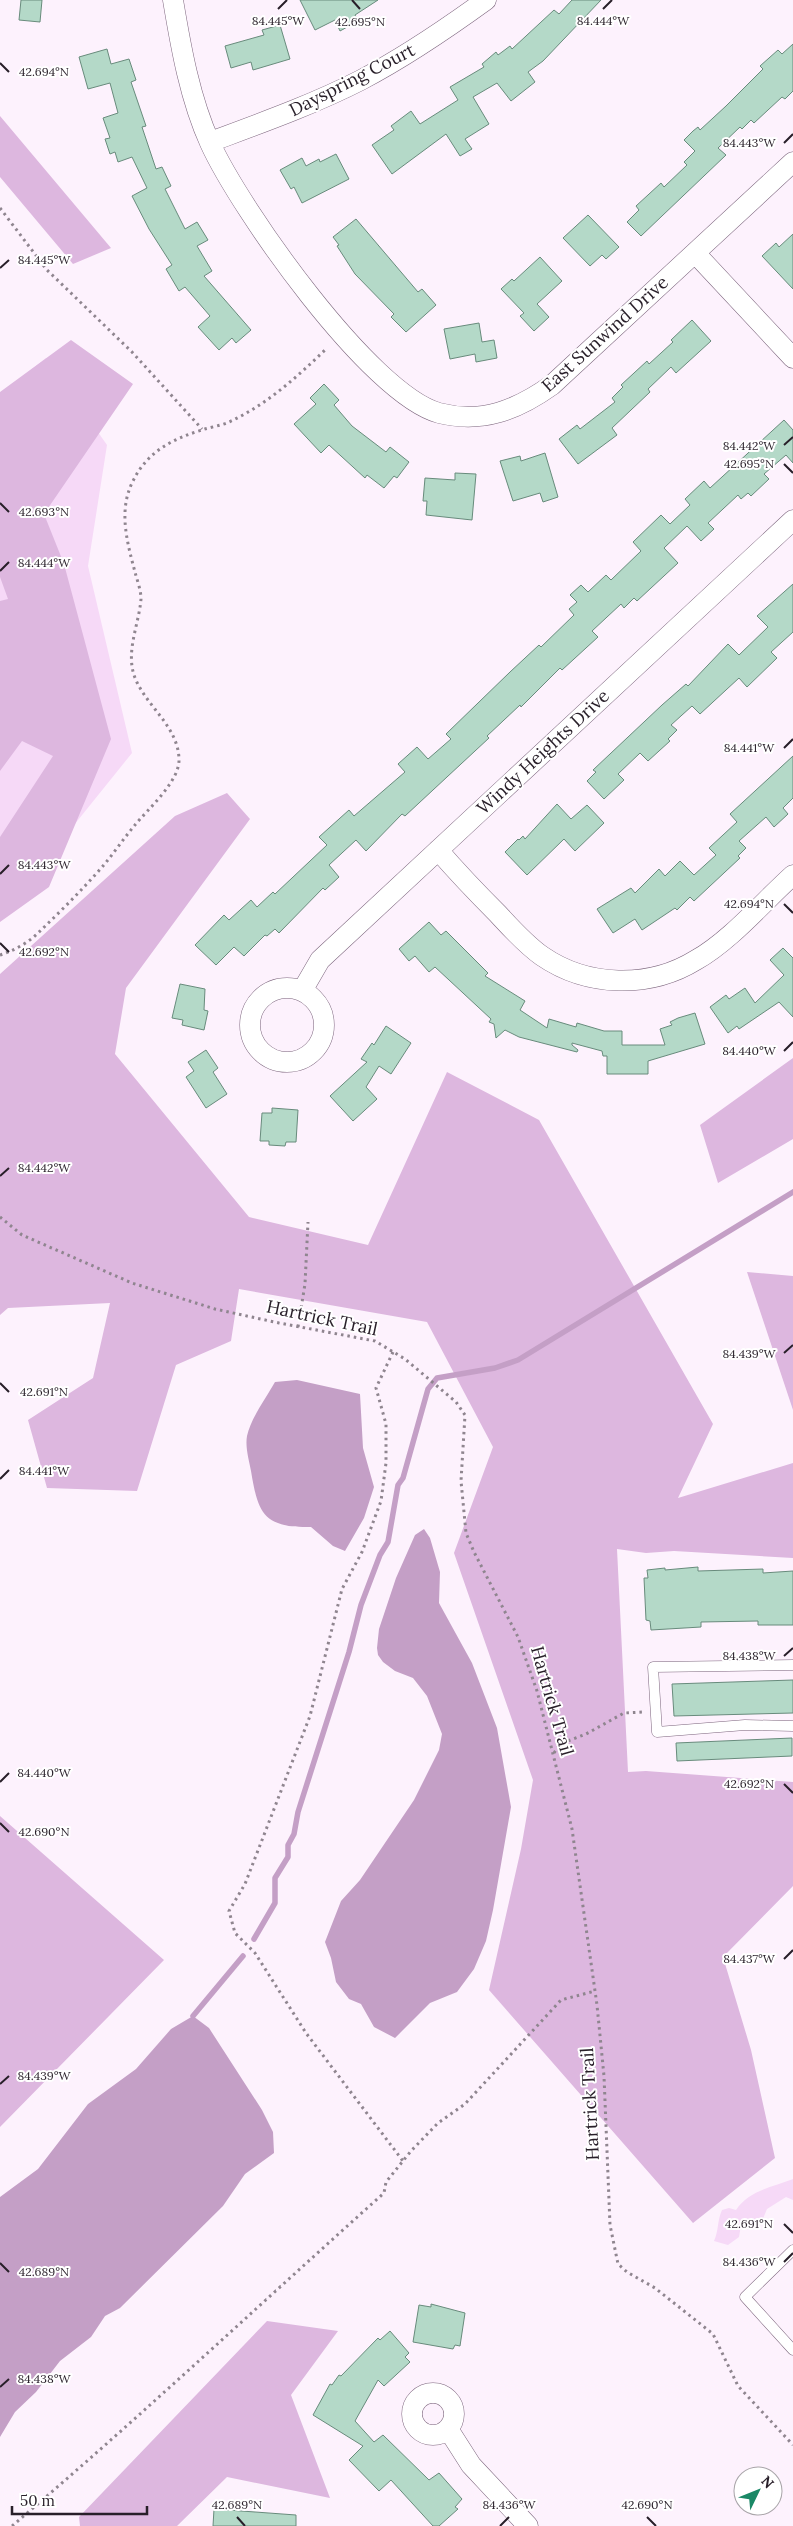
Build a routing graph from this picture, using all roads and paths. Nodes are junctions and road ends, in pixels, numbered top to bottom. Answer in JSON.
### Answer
{"nodes":[{"id":1,"x":173,"y":0,"type":"edge"},
{"id":2,"x":486,"y":0,"type":"edge"},
{"id":3,"x":210,"y":142,"type":"junction"},
{"id":4,"x":793,"y":162,"type":"edge"},
{"id":5,"x":0,"y":208,"type":"edge"},
{"id":6,"x":695,"y":253,"type":"junction"},
{"id":7,"x":325,"y":350,"type":"dead end"},
{"id":8,"x":793,"y":358,"type":"edge"},
{"id":9,"x":202,"y":429,"type":"junction"},
{"id":10,"x":793,"y":520,"type":"edge"},
{"id":11,"x":438,"y":850,"type":"junction"},
{"id":12,"x":793,"y":874,"type":"edge"},
{"id":13,"x":0,"y":955,"type":"edge"},
{"id":14,"x":302,"y":991,"type":"dead end"},
{"id":15,"x":0,"y":1217,"type":"edge"},
{"id":16,"x":308,"y":1222,"type":"dead end"},
{"id":17,"x":298,"y":1327,"type":"junction"},
{"id":18,"x":393,"y":1352,"type":"junction"},
{"id":19,"x":793,"y":1665,"type":"edge"},
{"id":20,"x":655,"y":1711,"type":"junction"},
{"id":21,"x":793,"y":1726,"type":"edge"},
{"id":22,"x":553,"y":1753,"type":"junction"},
{"id":23,"x":595,"y":1991,"type":"junction"},
{"id":24,"x":403,"y":2161,"type":"junction"},
{"id":25,"x":791,"y":2255,"type":"edge"},
{"id":26,"x":793,"y":2350,"type":"edge"},
{"id":27,"x":448,"y":2429,"type":"dead end"},
{"id":28,"x":793,"y":2445,"type":"edge"},
{"id":29,"x":12,"y":2526,"type":"edge"},
{"id":30,"x":528,"y":2526,"type":"edge"}],
"edges":[{"from":1,"to":3,"type":"street","name":"East Sunwind Drive"},
{"from":2,"to":3,"type":"street","name":"Dayspring Court"},
{"from":3,"to":6,"type":"street","name":"East Sunwind Drive"},
{"from":4,"to":6,"type":"street","name":"East Sunwind Drive"},
{"from":5,"to":9,"type":"path"},
{"from":6,"to":8,"type":"street"},
{"from":7,"to":9,"type":"path"},
{"from":9,"to":13,"type":"path"},
{"from":10,"to":11,"type":"street","name":"Windy Heights Drive"},
{"from":11,"to":12,"type":"street"},
{"from":11,"to":14,"type":"street","name":"Windy Heights Drive"},
{"from":15,"to":17,"type":"path","name":"Hartrick Trail"},
{"from":16,"to":17,"type":"path"},
{"from":17,"to":18,"type":"path","name":"Hartrick Trail"},
{"from":18,"to":22,"type":"path","name":"Hartrick Trail"},
{"from":18,"to":24,"type":"path"},
{"from":19,"to":20,"type":"lane"},
{"from":20,"to":21,"type":"lane"},
{"from":20,"to":22,"type":"path"},
{"from":22,"to":23,"type":"path","name":"Hartrick Trail"},
{"from":23,"to":24,"type":"path"},
{"from":23,"to":28,"type":"path","name":"Hartrick Trail"},
{"from":24,"to":29,"type":"path"},
{"from":25,"to":26,"type":"lane"},
{"from":27,"to":30,"type":"street"}]}
